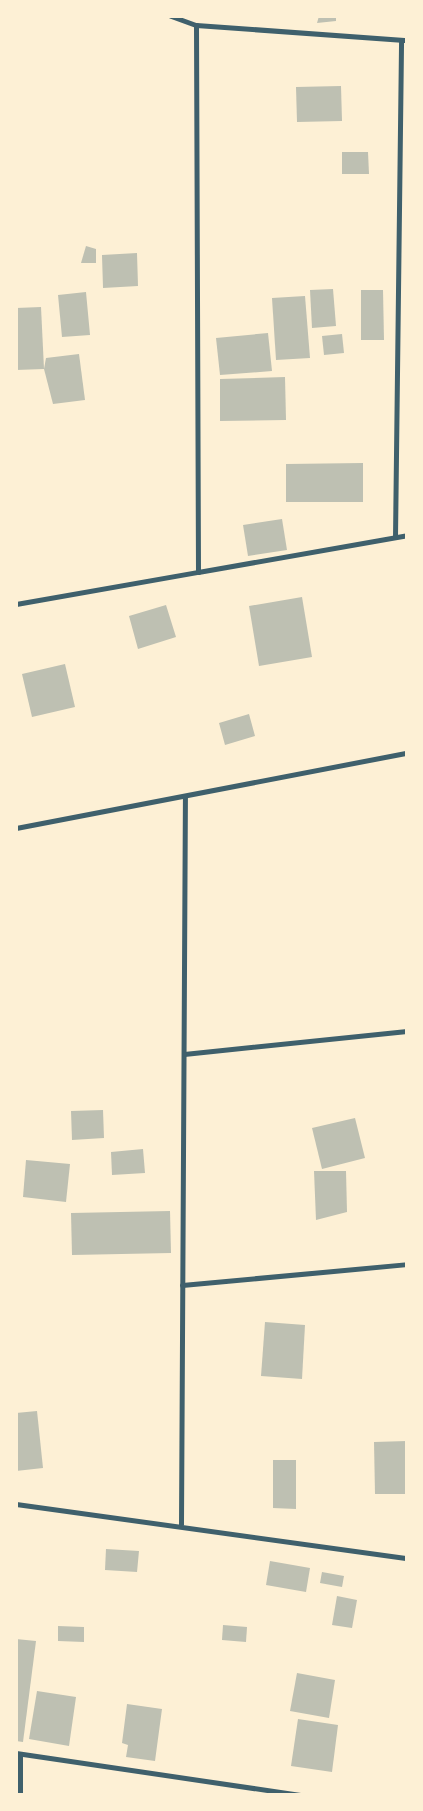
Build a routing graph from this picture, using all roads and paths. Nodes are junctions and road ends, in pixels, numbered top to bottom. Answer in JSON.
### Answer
{"nodes":[{"id":1,"x":171,"y":16,"type":"edge"},
{"id":2,"x":196,"y":25,"type":"junction"},
{"id":3,"x":404,"y":40,"type":"edge"},
{"id":4,"x":407,"y":535,"type":"edge"},
{"id":5,"x":395,"y":537,"type":"junction"},
{"id":6,"x":198,"y":572,"type":"junction"},
{"id":7,"x":16,"y":604,"type":"edge"},
{"id":8,"x":407,"y":753,"type":"edge"},
{"id":9,"x":185,"y":796,"type":"junction"},
{"id":10,"x":16,"y":828,"type":"edge"},
{"id":11,"x":407,"y":1031,"type":"edge"},
{"id":12,"x":184,"y":1054,"type":"junction"},
{"id":13,"x":407,"y":1264,"type":"edge"},
{"id":14,"x":182,"y":1285,"type":"junction"},
{"id":15,"x":16,"y":1504,"type":"edge"},
{"id":16,"x":181,"y":1524,"type":"junction"},
{"id":17,"x":407,"y":1558,"type":"edge"},
{"id":18,"x":18,"y":1754,"type":"edge"},
{"id":19,"x":20,"y":1795,"type":"edge"},
{"id":20,"x":302,"y":1795,"type":"edge"}],
"edges":[{"from":1,"to":2,"type":"street"},
{"from":2,"to":3,"type":"street"},
{"from":2,"to":6,"type":"street"},
{"from":3,"to":5,"type":"street"},
{"from":4,"to":5,"type":"street"},
{"from":5,"to":6,"type":"street"},
{"from":6,"to":7,"type":"street"},
{"from":8,"to":9,"type":"street"},
{"from":9,"to":10,"type":"street"},
{"from":9,"to":12,"type":"street"},
{"from":11,"to":12,"type":"street"},
{"from":12,"to":14,"type":"street"},
{"from":13,"to":14,"type":"street"},
{"from":14,"to":16,"type":"street"},
{"from":15,"to":16,"type":"street"},
{"from":16,"to":17,"type":"street"},
{"from":18,"to":19,"type":"street"},
{"from":18,"to":20,"type":"street"}]}
